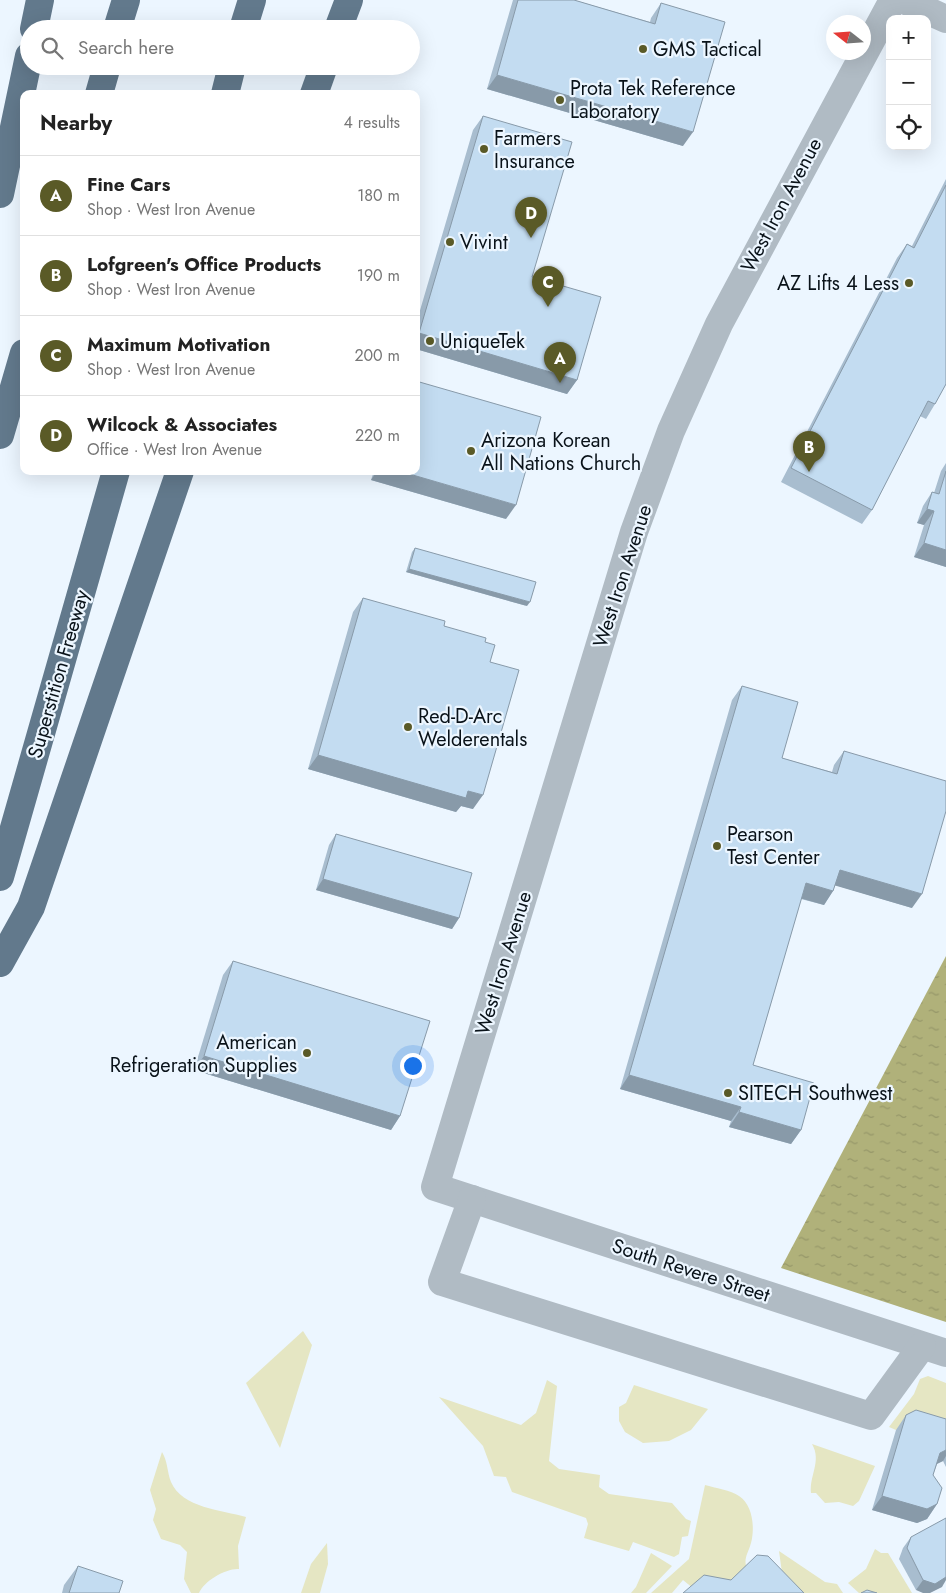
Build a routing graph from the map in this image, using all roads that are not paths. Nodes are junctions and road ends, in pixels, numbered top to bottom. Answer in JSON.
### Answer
{"nodes":[{"id":1,"x":40,"y":0,"type":"edge"},
{"id":2,"x":126,"y":0,"type":"edge"},
{"id":3,"x":252,"y":0,"type":"edge"},
{"id":4,"x":349,"y":0,"type":"edge"},
{"id":5,"x":893,"y":0,"type":"edge"},
{"id":6,"x":904,"y":0,"type":"edge"},
{"id":7,"x":946,"y":19,"type":"edge"},
{"id":8,"x":36,"y":20,"type":"edge"},
{"id":9,"x":120,"y":20,"type":"edge"},
{"id":10,"x":246,"y":20,"type":"edge"},
{"id":11,"x":341,"y":20,"type":"edge"},
{"id":12,"x":25,"y":75,"type":"edge"},
{"id":13,"x":104,"y":75,"type":"edge"},
{"id":14,"x":230,"y":75,"type":"edge"},
{"id":15,"x":321,"y":75,"type":"edge"},
{"id":16,"x":22,"y":90,"type":"edge"},
{"id":17,"x":100,"y":90,"type":"edge"},
{"id":18,"x":226,"y":90,"type":"edge"},
{"id":19,"x":315,"y":90,"type":"edge"},
{"id":20,"x":20,"y":99,"type":"edge"},
{"id":21,"x":0,"y":194,"type":"edge"},
{"id":22,"x":20,"y":366,"type":"edge"},
{"id":23,"x":0,"y":435,"type":"edge"},
{"id":24,"x":115,"y":475,"type":"edge"},
{"id":25,"x":179,"y":475,"type":"edge"},
{"id":26,"x":0,"y":877,"type":"edge"},
{"id":27,"x":0,"y":963,"type":"edge"},
{"id":28,"x":435,"y":1187,"type":"joint"},
{"id":29,"x":472,"y":1199,"type":"junction"},
{"id":30,"x":934,"y":1349,"type":"edge"}],
"edges":[{"from":1,"to":8,"type":"highway"},
{"from":2,"to":9,"type":"highway"},
{"from":3,"to":10,"type":"highway"},
{"from":4,"to":11,"type":"highway"},
{"from":5,"to":28,"type":"street","name":"West Iron Avenue"},
{"from":6,"to":7,"type":"street"},
{"from":12,"to":16,"type":"highway"},
{"from":13,"to":17,"type":"highway"},
{"from":14,"to":18,"type":"highway"},
{"from":15,"to":19,"type":"highway"},
{"from":20,"to":21,"type":"highway"},
{"from":22,"to":23,"type":"highway"},
{"from":24,"to":26,"type":"highway","name":"Superstition Freeway"},
{"from":25,"to":27,"type":"highway"},
{"from":28,"to":29,"type":"street","name":"South Revere Street"},
{"from":29,"to":30,"type":"street","name":"South Revere Street"},
{"from":29,"to":30,"type":"street"}]}
